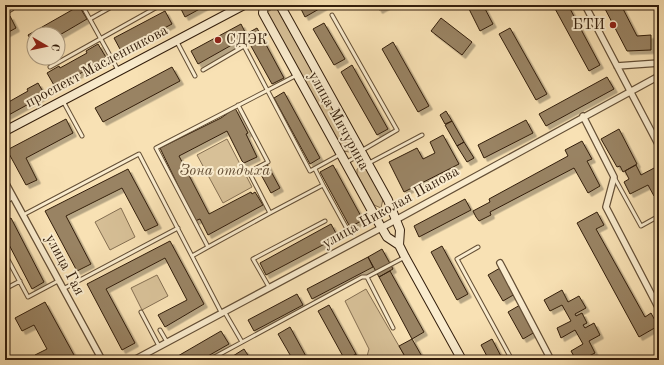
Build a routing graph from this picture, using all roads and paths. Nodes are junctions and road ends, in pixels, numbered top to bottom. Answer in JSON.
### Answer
{"nodes":[{"id":1,"x":82,"y":5,"type":"edge"},
{"id":2,"x":115,"y":5,"type":"edge"},
{"id":3,"x":244,"y":5,"type":"edge"},
{"id":4,"x":264,"y":5,"type":"edge"},
{"id":5,"x":280,"y":5,"type":"edge"},
{"id":6,"x":585,"y":5,"type":"edge"},
{"id":7,"x":159,"y":6,"type":"dead end"},
{"id":8,"x":12,"y":9,"type":"dead end"},
{"id":9,"x":5,"y":12,"type":"edge"},
{"id":10,"x":332,"y":15,"type":"dead end"},
{"id":11,"x":90,"y":19,"type":"junction"},
{"id":12,"x":101,"y":38,"type":"junction"},
{"id":13,"x":176,"y":40,"type":"junction"},
{"id":14,"x":659,"y":63,"type":"edge"},
{"id":15,"x":617,"y":66,"type":"junction"},
{"id":16,"x":50,"y":67,"type":"dead end"},
{"id":17,"x":203,"y":70,"type":"dead end"},
{"id":18,"x":118,"y":71,"type":"junction"},
{"id":19,"x":297,"y":75,"type":"junction"},
{"id":20,"x":195,"y":76,"type":"dead end"},
{"id":21,"x":659,"y":76,"type":"edge"},
{"id":22,"x":268,"y":90,"type":"junction"},
{"id":23,"x":630,"y":90,"type":"junction"},
{"id":24,"x":63,"y":101,"type":"junction"},
{"id":25,"x":238,"y":105,"type":"junction"},
{"id":26,"x":583,"y":116,"type":"junction"},
{"id":27,"x":5,"y":131,"type":"edge"},
{"id":28,"x":422,"y":135,"type":"dead end"},
{"id":29,"x":82,"y":136,"type":"dead end"},
{"id":30,"x":659,"y":146,"type":"edge"},
{"id":31,"x":362,"y":152,"type":"junction"},
{"id":32,"x":341,"y":154,"type":"junction"},
{"id":33,"x":346,"y":163,"type":"junction"},
{"id":34,"x":368,"y":164,"type":"junction"},
{"id":35,"x":315,"y":169,"type":"junction"},
{"id":36,"x":614,"y":177,"type":"junction"},
{"id":37,"x":5,"y":182,"type":"edge"},
{"id":38,"x":323,"y":185,"type":"junction"},
{"id":39,"x":13,"y":198,"type":"junction"},
{"id":40,"x":5,"y":203,"type":"edge"},
{"id":41,"x":270,"y":213,"type":"junction"},
{"id":42,"x":23,"y":215,"type":"junction"},
{"id":43,"x":659,"y":216,"type":"edge"},
{"id":44,"x":396,"y":220,"type":"junction"},
{"id":45,"x":325,"y":221,"type":"dead end"},
{"id":46,"x":346,"y":227,"type":"dead end"},
{"id":47,"x":178,"y":228,"type":"junction"},
{"id":48,"x":381,"y":228,"type":"junction"},
{"id":49,"x":399,"y":245,"type":"junction"},
{"id":50,"x":208,"y":247,"type":"junction"},
{"id":51,"x":478,"y":247,"type":"dead end"},
{"id":52,"x":5,"y":254,"type":"edge"},
{"id":53,"x":192,"y":256,"type":"junction"},
{"id":54,"x":405,"y":257,"type":"junction"},
{"id":55,"x":500,"y":263,"type":"dead end"},
{"id":56,"x":367,"y":277,"type":"junction"},
{"id":57,"x":20,"y":281,"type":"junction"},
{"id":58,"x":58,"y":281,"type":"junction"},
{"id":59,"x":269,"y":287,"type":"junction"},
{"id":60,"x":5,"y":288,"type":"edge"},
{"id":61,"x":63,"y":289,"type":"junction"},
{"id":62,"x":659,"y":309,"type":"edge"},
{"id":63,"x":223,"y":311,"type":"junction"},
{"id":64,"x":141,"y":312,"type":"dead end"},
{"id":65,"x":393,"y":328,"type":"dead end"},
{"id":66,"x":160,"y":330,"type":"dead end"},
{"id":67,"x":167,"y":342,"type":"junction"},
{"id":68,"x":242,"y":342,"type":"junction"},
{"id":69,"x":159,"y":346,"type":"junction"},
{"id":70,"x":102,"y":360,"type":"edge"},
{"id":71,"x":134,"y":360,"type":"edge"},
{"id":72,"x":209,"y":360,"type":"edge"},
{"id":73,"x":462,"y":360,"type":"edge"},
{"id":74,"x":512,"y":360,"type":"edge"},
{"id":75,"x":551,"y":360,"type":"edge"}],
"edges":[{"from":1,"to":11,"type":"lane"},
{"from":2,"to":11,"type":"lane"},
{"from":3,"to":13,"type":"main road","name":"проспект Масленникова"},
{"from":4,"to":19,"type":"main road","name":"улица Мичурина"},
{"from":5,"to":31,"type":"main road","name":"улица Мичурина"},
{"from":6,"to":15,"type":"street"},
{"from":7,"to":12,"type":"lane"},
{"from":8,"to":9,"type":"lane"},
{"from":10,"to":31,"type":"lane"},
{"from":11,"to":12,"type":"lane"},
{"from":12,"to":16,"type":"lane"},
{"from":12,"to":18,"type":"lane"},
{"from":13,"to":18,"type":"main road","name":"проспект Масленникова"},
{"from":13,"to":20,"type":"lane"},
{"from":14,"to":15,"type":"street"},
{"from":15,"to":23,"type":"street"},
{"from":17,"to":22,"type":"lane"},
{"from":18,"to":24,"type":"main road","name":"проспект Масленникова"},
{"from":19,"to":22,"type":"lane"},
{"from":19,"to":32,"type":"main road","name":"улица Мичурина"},
{"from":21,"to":23,"type":"street","name":"улица Николая Панова"},
{"from":22,"to":25,"type":"lane"},
{"from":22,"to":35,"type":"lane"},
{"from":23,"to":26,"type":"street","name":"улица Николая Панова"},
{"from":23,"to":30,"type":"street"},
{"from":24,"to":27,"type":"main road","name":"проспект Масленникова"},
{"from":24,"to":29,"type":"lane"},
{"from":25,"to":41,"type":"lane"},
{"from":25,"to":50,"type":"lane"},
{"from":26,"to":36,"type":"street"},
{"from":26,"to":44,"type":"street","name":"улица Николая Панова"},
{"from":28,"to":34,"type":"lane"},
{"from":31,"to":33,"type":"lane"},
{"from":31,"to":34,"type":"main road","name":"улица Мичурина"},
{"from":32,"to":33,"type":"main road","name":"улица Мичурина"},
{"from":32,"to":35,"type":"lane"},
{"from":33,"to":48,"type":"main road","name":"улица Мичурина"},
{"from":34,"to":44,"type":"main road","name":"улица Мичурина"},
{"from":35,"to":38,"type":"lane"},
{"from":36,"to":43,"type":"lane"},
{"from":36,"to":62,"type":"street"},
{"from":37,"to":39,"type":"street","name":"улица Гая"},
{"from":38,"to":41,"type":"lane"},
{"from":38,"to":46,"type":"lane"},
{"from":39,"to":40,"type":"lane"},
{"from":39,"to":42,"type":"street","name":"улица Гая"},
{"from":41,"to":50,"type":"lane"},
{"from":42,"to":47,"type":"lane"},
{"from":42,"to":58,"type":"street","name":"улица Гая"},
{"from":44,"to":48,"type":"street","name":"улица Николая Панова"},
{"from":44,"to":49,"type":"main road","name":"улица Мичурина"},
{"from":45,"to":59,"type":"lane"},
{"from":47,"to":53,"type":"lane"},
{"from":47,"to":61,"type":"lane"},
{"from":48,"to":49,"type":"main road","name":"улица Мичурина"},
{"from":48,"to":59,"type":"street","name":"улица Николая Панова"},
{"from":49,"to":54,"type":"main road","name":"улица Мичурина"},
{"from":50,"to":53,"type":"lane"},
{"from":51,"to":74,"type":"lane"},
{"from":52,"to":57,"type":"lane"},
{"from":53,"to":63,"type":"lane"},
{"from":54,"to":56,"type":"lane"},
{"from":54,"to":73,"type":"main road","name":"улица Мичурина"},
{"from":55,"to":75,"type":"street"},
{"from":56,"to":65,"type":"lane"},
{"from":56,"to":68,"type":"lane"},
{"from":57,"to":58,"type":"lane"},
{"from":57,"to":60,"type":"lane"},
{"from":58,"to":61,"type":"street","name":"улица Гая"},
{"from":59,"to":63,"type":"street","name":"улица Николая Панова"},
{"from":61,"to":70,"type":"street","name":"улица Гая"},
{"from":63,"to":67,"type":"street","name":"улица Николая Панова"},
{"from":63,"to":68,"type":"lane"},
{"from":64,"to":69,"type":"lane"},
{"from":66,"to":67,"type":"lane"},
{"from":67,"to":69,"type":"street","name":"улица Николая Панова"},
{"from":68,"to":72,"type":"lane"},
{"from":69,"to":71,"type":"street","name":"улица Николая Панова"}]}
